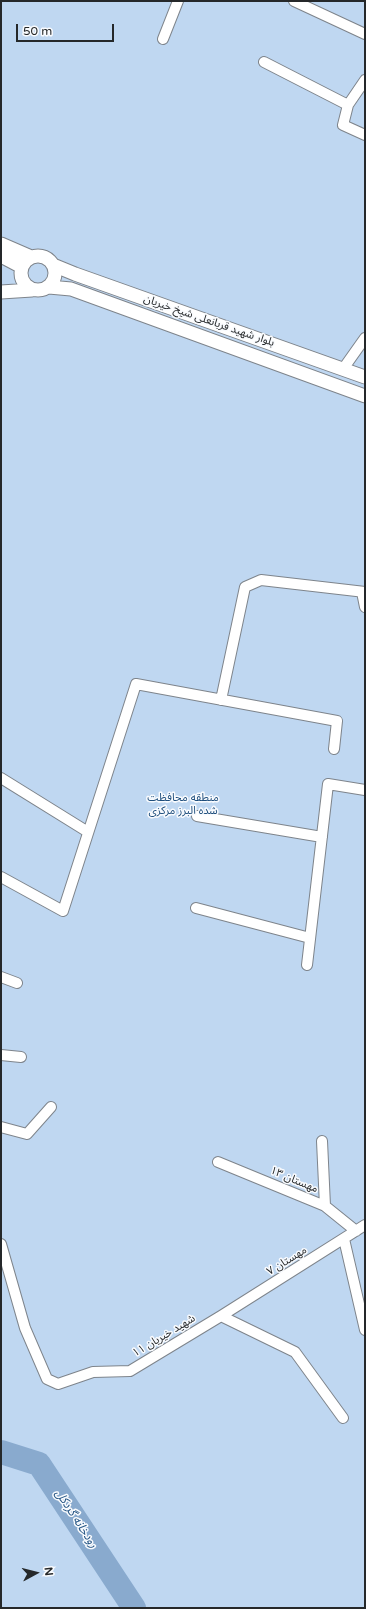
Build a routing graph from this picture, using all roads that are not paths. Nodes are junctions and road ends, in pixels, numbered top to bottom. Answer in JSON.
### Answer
{"nodes":[{"id":1,"x":178,"y":1,"type":"edge"},
{"id":2,"x":294,"y":1,"type":"edge"},
{"id":3,"x":365,"y":34,"type":"edge"},
{"id":4,"x":163,"y":39,"type":"dead end"},
{"id":5,"x":264,"y":62,"type":"dead end"},
{"id":6,"x":365,"y":80,"type":"edge"},
{"id":7,"x":348,"y":105,"type":"junction"},
{"id":8,"x":365,"y":135,"type":"edge"},
{"id":9,"x":1,"y":244,"type":"edge"},
{"id":10,"x":1,"y":256,"type":"edge"},
{"id":11,"x":31,"y":257,"type":"junction"},
{"id":12,"x":53,"y":265,"type":"junction"},
{"id":13,"x":21,"y":270,"type":"junction"},
{"id":14,"x":1,"y":286,"type":"edge"},
{"id":15,"x":49,"y":287,"type":"junction"},
{"id":16,"x":32,"y":290,"type":"junction"},
{"id":17,"x":1,"y":292,"type":"edge"},
{"id":18,"x":162,"y":305,"type":"junction"},
{"id":19,"x":156,"y":320,"type":"junction"},
{"id":20,"x":365,"y":338,"type":"edge"},
{"id":21,"x":343,"y":369,"type":"junction"},
{"id":22,"x":365,"y":377,"type":"edge"},
{"id":23,"x":365,"y":396,"type":"edge"},
{"id":24,"x":363,"y":592,"type":"edge"},
{"id":25,"x":365,"y":607,"type":"edge"},
{"id":26,"x":221,"y":700,"type":"junction"},
{"id":27,"x":334,"y":749,"type":"dead end"},
{"id":28,"x":1,"y":778,"type":"edge"},
{"id":29,"x":365,"y":790,"type":"edge"},
{"id":30,"x":197,"y":816,"type":"dead end"},
{"id":31,"x":88,"y":832,"type":"junction"},
{"id":32,"x":322,"y":837,"type":"junction"},
{"id":33,"x":1,"y":877,"type":"edge"},
{"id":34,"x":196,"y":908,"type":"dead end"},
{"id":35,"x":310,"y":938,"type":"junction"},
{"id":36,"x":307,"y":965,"type":"dead end"},
{"id":37,"x":1,"y":977,"type":"edge"},
{"id":38,"x":17,"y":983,"type":"dead end"},
{"id":39,"x":1,"y":1055,"type":"edge"},
{"id":40,"x":21,"y":1057,"type":"dead end"},
{"id":41,"x":51,"y":1107,"type":"dead end"},
{"id":42,"x":1,"y":1127,"type":"edge"},
{"id":43,"x":322,"y":1141,"type":"dead end"},
{"id":44,"x":218,"y":1162,"type":"dead end"},
{"id":45,"x":325,"y":1206,"type":"junction"},
{"id":46,"x":365,"y":1225,"type":"edge"},
{"id":47,"x":356,"y":1231,"type":"junction"},
{"id":48,"x":344,"y":1239,"type":"junction"},
{"id":49,"x":1,"y":1244,"type":"edge"},
{"id":50,"x":221,"y":1316,"type":"junction"},
{"id":51,"x":365,"y":1330,"type":"edge"},
{"id":52,"x":343,"y":1418,"type":"dead end"}],
"edges":[{"from":1,"to":4,"type":"street"},
{"from":2,"to":3,"type":"street"},
{"from":5,"to":7,"type":"street"},
{"from":6,"to":7,"type":"street"},
{"from":7,"to":8,"type":"street"},
{"from":9,"to":11,"type":"street"},
{"from":10,"to":13,"type":"street"},
{"from":11,"to":12,"type":"street"},
{"from":11,"to":13,"type":"street"},
{"from":12,"to":15,"type":"street"},
{"from":12,"to":18,"type":"street","name":"بلوار شهید قربانعلی شیخ خیریان"},
{"from":13,"to":14,"type":"street"},
{"from":13,"to":16,"type":"street"},
{"from":15,"to":16,"type":"street"},
{"from":15,"to":19,"type":"street"},
{"from":16,"to":17,"type":"street"},
{"from":18,"to":19,"type":"street"},
{"from":18,"to":21,"type":"street","name":"بلوار شهید قربانعلی شیخ خیریان"},
{"from":19,"to":23,"type":"street"},
{"from":20,"to":21,"type":"street"},
{"from":21,"to":22,"type":"street","name":"بلوار شهید قربانعلی شیخ خیریان"},
{"from":24,"to":25,"type":"street"},
{"from":24,"to":26,"type":"street"},
{"from":26,"to":27,"type":"street"},
{"from":26,"to":31,"type":"street"},
{"from":28,"to":31,"type":"street"},
{"from":29,"to":32,"type":"street"},
{"from":30,"to":32,"type":"street"},
{"from":31,"to":33,"type":"street"},
{"from":32,"to":35,"type":"street"},
{"from":34,"to":35,"type":"street"},
{"from":35,"to":36,"type":"street"},
{"from":37,"to":38,"type":"street"},
{"from":39,"to":40,"type":"street"},
{"from":41,"to":42,"type":"street"},
{"from":43,"to":45,"type":"street"},
{"from":44,"to":45,"type":"street","name":"مهستان ۱۳"},
{"from":45,"to":47,"type":"street","name":"مهستان ۱۳"},
{"from":46,"to":47,"type":"street","name":"مهستان ۷"},
{"from":47,"to":48,"type":"street","name":"مهستان ۷"},
{"from":48,"to":50,"type":"street","name":"مهستان ۷"},
{"from":48,"to":51,"type":"street"},
{"from":49,"to":50,"type":"street","name":"شهید خیریان ۱۱"},
{"from":50,"to":52,"type":"street"}]}
